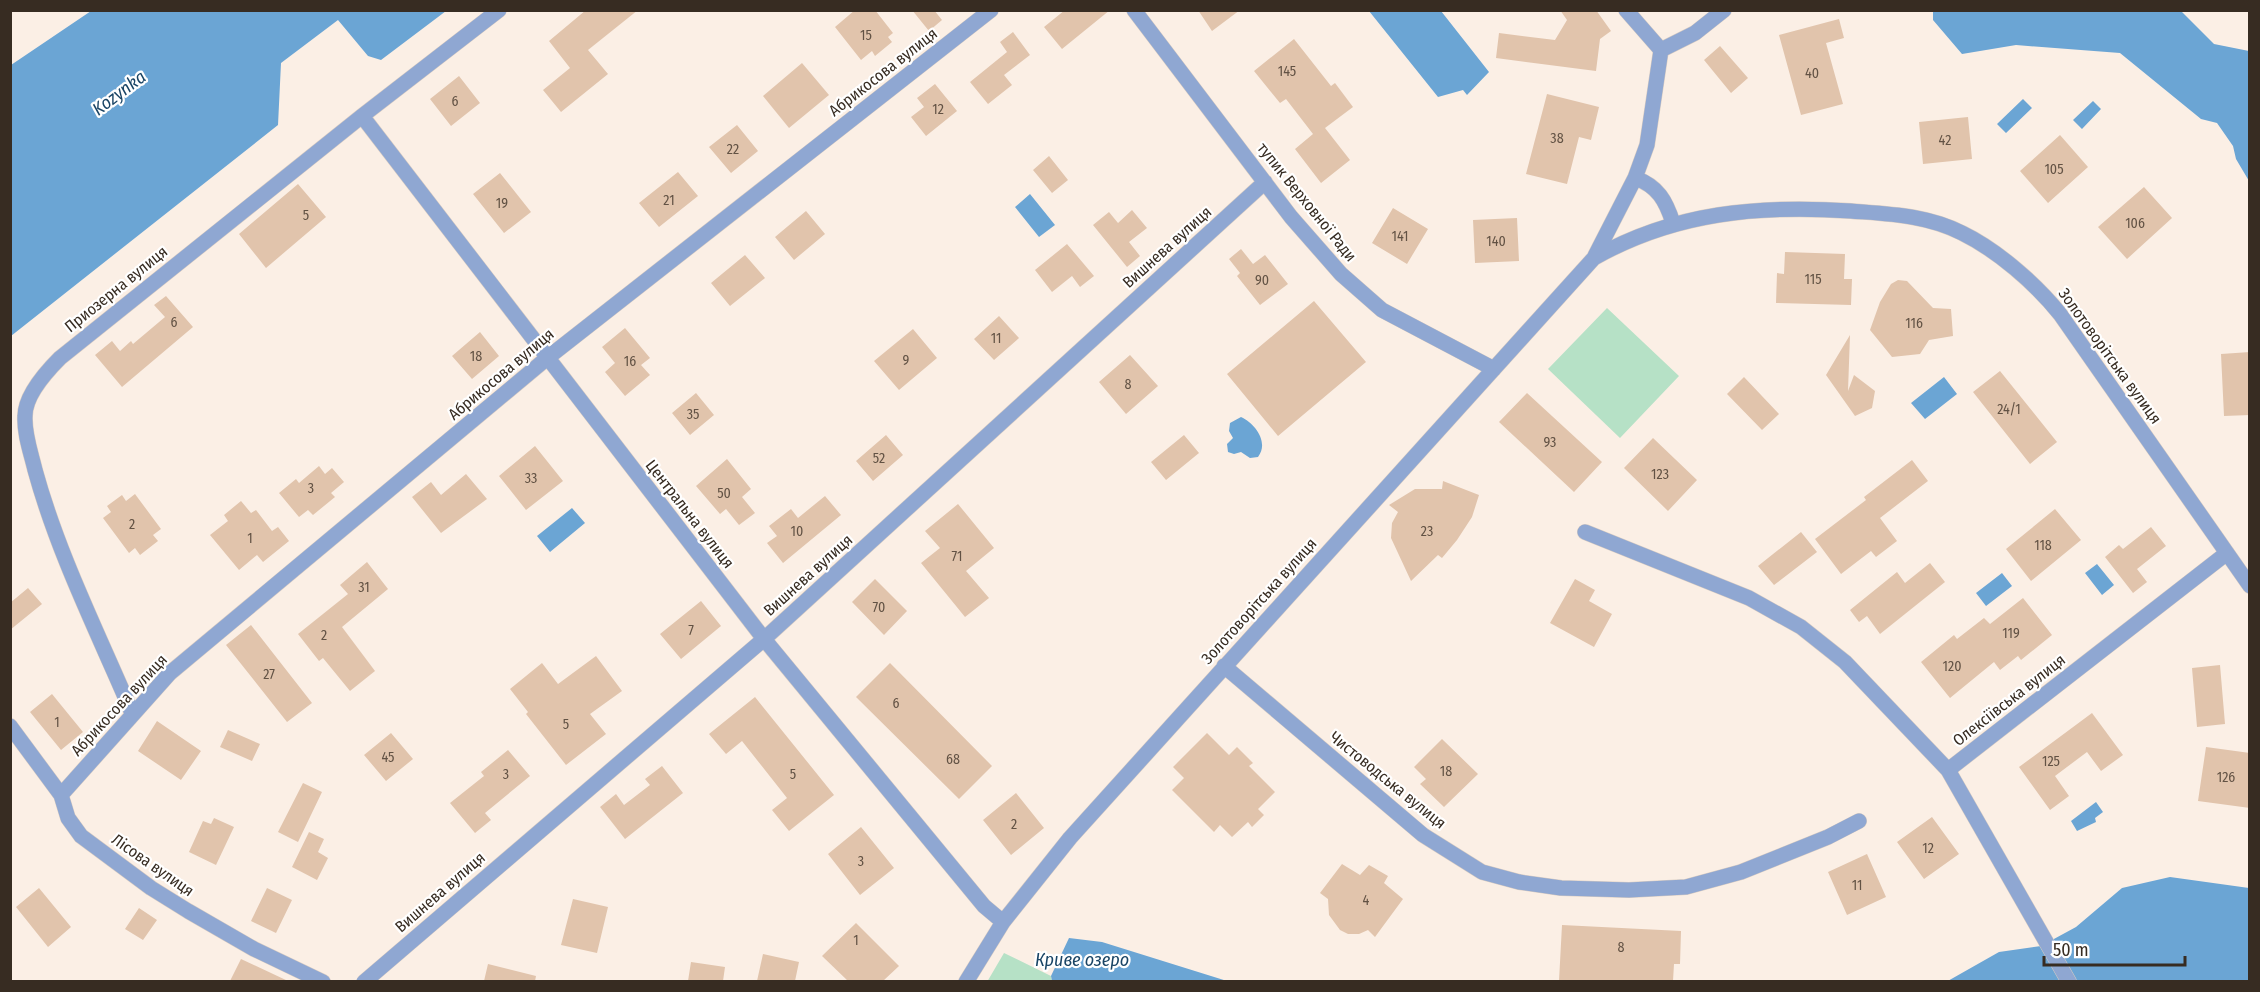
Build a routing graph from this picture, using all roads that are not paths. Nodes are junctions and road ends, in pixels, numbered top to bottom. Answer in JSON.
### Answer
{"nodes":[{"id":1,"x":499,"y":10,"type":"edge"},
{"id":2,"x":991,"y":10,"type":"edge"},
{"id":3,"x":1134,"y":10,"type":"edge"},
{"id":4,"x":1626,"y":10,"type":"edge"},
{"id":5,"x":1724,"y":10,"type":"edge"},
{"id":6,"x":1661,"y":50,"type":"junction"},
{"id":7,"x":362,"y":116,"type":"junction"},
{"id":8,"x":1635,"y":178,"type":"junction"},
{"id":9,"x":1265,"y":182,"type":"junction"},
{"id":10,"x":1673,"y":223,"type":"junction"},
{"id":11,"x":1594,"y":258,"type":"junction"},
{"id":12,"x":546,"y":358,"type":"junction"},
{"id":13,"x":1494,"y":369,"type":"junction"},
{"id":14,"x":1585,"y":532,"type":"dead end"},
{"id":15,"x":2227,"y":553,"type":"junction"},
{"id":16,"x":2250,"y":586,"type":"edge"},
{"id":17,"x":764,"y":639,"type":"junction"},
{"id":18,"x":1224,"y":666,"type":"junction"},
{"id":19,"x":132,"y":713,"type":"junction"},
{"id":20,"x":10,"y":726,"type":"edge"},
{"id":21,"x":1948,"y":770,"type":"junction"},
{"id":22,"x":62,"y":795,"type":"junction"},
{"id":23,"x":1859,"y":821,"type":"dead end"},
{"id":24,"x":1003,"y":922,"type":"junction"},
{"id":25,"x":323,"y":981,"type":"edge"},
{"id":26,"x":364,"y":981,"type":"edge"},
{"id":27,"x":966,"y":981,"type":"edge"},
{"id":28,"x":2069,"y":981,"type":"edge"}],
"edges":[{"from":1,"to":7,"type":"street","name":"Приозерна вулиця"},
{"from":2,"to":12,"type":"street","name":"Абрикосова вулиця"},
{"from":3,"to":9,"type":"street","name":"тупик Верховної Ради"},
{"from":4,"to":6,"type":"street"},
{"from":5,"to":6,"type":"street"},
{"from":6,"to":8,"type":"street","name":"Золотоворітська вулиця"},
{"from":7,"to":12,"type":"street","name":"Центральна вулиця"},
{"from":7,"to":19,"type":"street","name":"Приозерна вулиця"},
{"from":8,"to":10,"type":"street"},
{"from":8,"to":11,"type":"street","name":"Золотоворітська вулиця"},
{"from":9,"to":13,"type":"street","name":"тупик Верховної Ради"},
{"from":9,"to":17,"type":"street","name":"Вишнева вулиця"},
{"from":10,"to":11,"type":"street","name":"Золотоворітська вулиця"},
{"from":10,"to":15,"type":"street","name":"Золотоворітська вулиця"},
{"from":11,"to":13,"type":"street","name":"Золотоворітська вулиця"},
{"from":12,"to":17,"type":"street","name":"Центральна вулиця"},
{"from":12,"to":19,"type":"street","name":"Абрикосова вулиця"},
{"from":13,"to":18,"type":"street","name":"Золотоворітська вулиця"},
{"from":14,"to":21,"type":"street"},
{"from":15,"to":16,"type":"street","name":"Золотоворітська вулиця"},
{"from":15,"to":21,"type":"street","name":"Олексіївська вулиця"},
{"from":17,"to":24,"type":"street","name":"Центральна вулиця"},
{"from":17,"to":26,"type":"street","name":"Вишнева вулиця"},
{"from":18,"to":23,"type":"street","name":"Чистоводська вулиця"},
{"from":18,"to":24,"type":"street","name":"Золотоворітська вулиця"},
{"from":19,"to":22,"type":"street","name":"Абрикосова вулиця"},
{"from":20,"to":22,"type":"street","name":"Лісова вулиця"},
{"from":21,"to":28,"type":"street","name":"Олексіївська вулиця"},
{"from":22,"to":25,"type":"street","name":"Лісова вулиця"},
{"from":24,"to":27,"type":"street","name":"Золотоворітська вулиця"}]}
